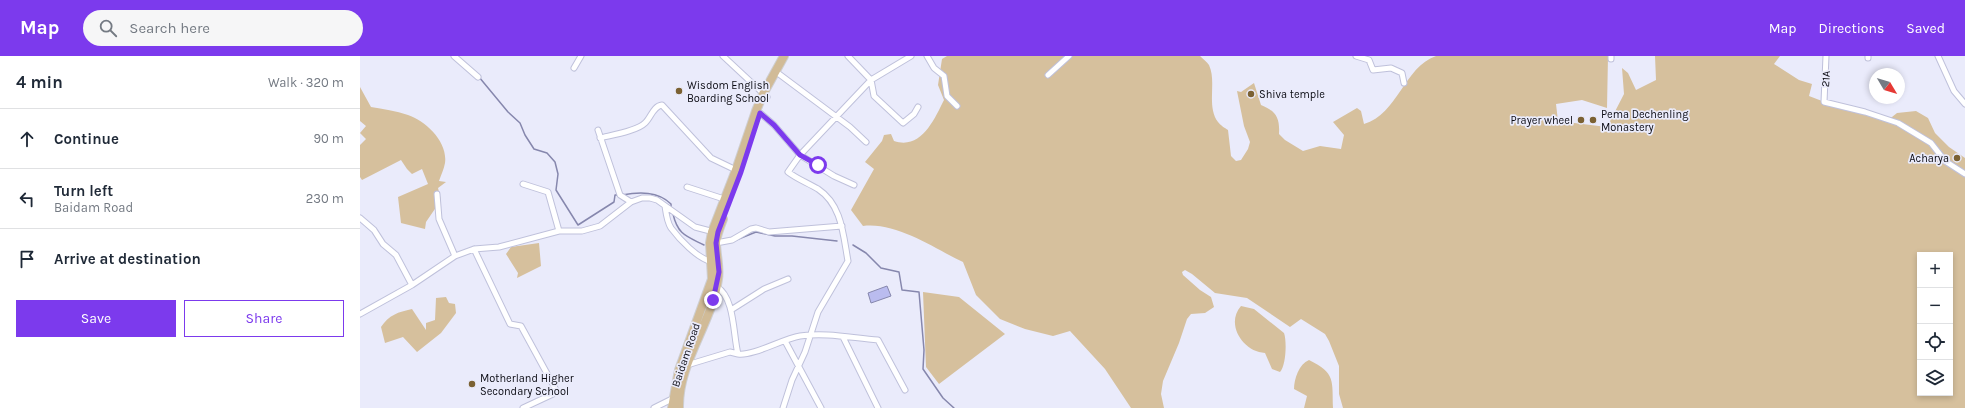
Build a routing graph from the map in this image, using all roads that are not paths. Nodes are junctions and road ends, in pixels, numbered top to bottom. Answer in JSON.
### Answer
{"nodes":[{"id":1,"x":454,"y":56,"type":"edge"},
{"id":2,"x":580,"y":56,"type":"edge"},
{"id":3,"x":723,"y":56,"type":"edge"},
{"id":4,"x":784,"y":56,"type":"edge"},
{"id":5,"x":790,"y":56,"type":"edge"},
{"id":6,"x":848,"y":56,"type":"edge"},
{"id":7,"x":911,"y":56,"type":"edge"},
{"id":8,"x":927,"y":56,"type":"edge"},
{"id":9,"x":1069,"y":56,"type":"edge"},
{"id":10,"x":1356,"y":56,"type":"edge"},
{"id":11,"x":1826,"y":56,"type":"edge"},
{"id":12,"x":1938,"y":56,"type":"edge"},
{"id":13,"x":574,"y":68,"type":"dead end"},
{"id":14,"x":779,"y":74,"type":"junction"},
{"id":15,"x":1048,"y":75,"type":"dead end"},
{"id":16,"x":478,"y":77,"type":"dead end"},
{"id":17,"x":871,"y":80,"type":"junction"},
{"id":18,"x":1404,"y":83,"type":"dead end"},
{"id":19,"x":765,"y":95,"type":"junction"},
{"id":20,"x":1965,"y":104,"type":"edge"},
{"id":21,"x":918,"y":106,"type":"dead end"},
{"id":22,"x":957,"y":106,"type":"dead end"},
{"id":23,"x":760,"y":113,"type":"junction"},
{"id":24,"x":836,"y":117,"type":"junction"},
{"id":25,"x":598,"y":130,"type":"dead end"},
{"id":26,"x":600,"y":138,"type":"junction"},
{"id":27,"x":866,"y":142,"type":"dead end"},
{"id":28,"x":800,"y":155,"type":"junction"},
{"id":29,"x":736,"y":170,"type":"junction"},
{"id":30,"x":1965,"y":174,"type":"edge"},
{"id":31,"x":523,"y":184,"type":"dead end"},
{"id":32,"x":854,"y":185,"type":"dead end"},
{"id":33,"x":687,"y":187,"type":"dead end"},
{"id":34,"x":437,"y":194,"type":"dead end"},
{"id":35,"x":724,"y":199,"type":"junction"},
{"id":36,"x":631,"y":202,"type":"junction"},
{"id":37,"x":665,"y":206,"type":"junction"},
{"id":38,"x":360,"y":218,"type":"edge"},
{"id":39,"x":842,"y":226,"type":"junction"},
{"id":40,"x":559,"y":231,"type":"junction"},
{"id":41,"x":715,"y":232,"type":"junction"},
{"id":42,"x":716,"y":243,"type":"junction"},
{"id":43,"x":474,"y":249,"type":"junction"},
{"id":44,"x":455,"y":256,"type":"junction"},
{"id":45,"x":712,"y":262,"type":"junction"},
{"id":46,"x":788,"y":279,"type":"dead end"},
{"id":47,"x":412,"y":284,"type":"junction"},
{"id":48,"x":716,"y":287,"type":"junction"},
{"id":49,"x":731,"y":310,"type":"junction"},
{"id":50,"x":360,"y":314,"type":"edge"},
{"id":51,"x":810,"y":335,"type":"junction"},
{"id":52,"x":844,"y":337,"type":"junction"},
{"id":53,"x":785,"y":341,"type":"junction"},
{"id":54,"x":738,"y":354,"type":"junction"},
{"id":55,"x":687,"y":365,"type":"junction"},
{"id":56,"x":799,"y":367,"type":"junction"},
{"id":57,"x":905,"y":390,"type":"dead end"},
{"id":58,"x":672,"y":399,"type":"junction"},
{"id":59,"x":523,"y":408,"type":"edge"},
{"id":60,"x":654,"y":408,"type":"edge"},
{"id":61,"x":672,"y":408,"type":"edge"},
{"id":62,"x":679,"y":408,"type":"edge"},
{"id":63,"x":783,"y":408,"type":"edge"},
{"id":64,"x":821,"y":408,"type":"edge"},
{"id":65,"x":878,"y":408,"type":"edge"}],
"edges":[{"from":1,"to":16,"type":"street"},
{"from":2,"to":13,"type":"street"},
{"from":3,"to":19,"type":"street"},
{"from":4,"to":19,"type":"main road","name":"Baidam Road"},
{"from":5,"to":14,"type":"main road","name":"Baidam Road"},
{"from":6,"to":17,"type":"street"},
{"from":7,"to":17,"type":"street"},
{"from":8,"to":22,"type":"street"},
{"from":9,"to":15,"type":"street"},
{"from":10,"to":18,"type":"street"},
{"from":11,"to":30,"type":"street","name":"21A","number":"21A"},
{"from":12,"to":20,"type":"street"},
{"from":14,"to":19,"type":"main road","name":"Baidam Road"},
{"from":14,"to":24,"type":"street"},
{"from":17,"to":21,"type":"street"},
{"from":17,"to":24,"type":"street"},
{"from":19,"to":23,"type":"main road","name":"Baidam Road"},
{"from":19,"to":29,"type":"main road","name":"Baidam Road"},
{"from":23,"to":28,"type":"street"},
{"from":23,"to":41,"type":"main road","name":"Baidam Road"},
{"from":24,"to":27,"type":"street"},
{"from":24,"to":28,"type":"street"},
{"from":25,"to":26,"type":"street"},
{"from":26,"to":29,"type":"street"},
{"from":26,"to":36,"type":"street"},
{"from":28,"to":32,"type":"street"},
{"from":28,"to":39,"type":"street"},
{"from":29,"to":35,"type":"main road","name":"Baidam Road"},
{"from":31,"to":40,"type":"street"},
{"from":33,"to":35,"type":"street"},
{"from":34,"to":44,"type":"street"},
{"from":35,"to":41,"type":"main road","name":"Baidam Road"},
{"from":36,"to":37,"type":"street"},
{"from":36,"to":40,"type":"street"},
{"from":37,"to":41,"type":"street"},
{"from":37,"to":45,"type":"street"},
{"from":38,"to":47,"type":"street"},
{"from":39,"to":42,"type":"street"},
{"from":39,"to":51,"type":"street"},
{"from":40,"to":43,"type":"street"},
{"from":41,"to":42,"type":"main road","name":"Baidam Road"},
{"from":41,"to":45,"type":"main road","name":"Baidam Road"},
{"from":42,"to":48,"type":"main road","name":"Baidam Road"},
{"from":43,"to":44,"type":"street"},
{"from":43,"to":59,"type":"street"},
{"from":44,"to":47,"type":"street"},
{"from":45,"to":58,"type":"main road","name":"Baidam Road"},
{"from":46,"to":49,"type":"street"},
{"from":47,"to":50,"type":"street"},
{"from":48,"to":49,"type":"street"},
{"from":48,"to":55,"type":"main road","name":"Baidam Road"},
{"from":49,"to":54,"type":"street"},
{"from":51,"to":52,"type":"street"},
{"from":51,"to":53,"type":"street"},
{"from":51,"to":56,"type":"street"},
{"from":52,"to":57,"type":"street"},
{"from":52,"to":65,"type":"street"},
{"from":53,"to":54,"type":"street"},
{"from":53,"to":56,"type":"street"},
{"from":54,"to":55,"type":"street"},
{"from":55,"to":62,"type":"main road","name":"Baidam Road"},
{"from":56,"to":63,"type":"street"},
{"from":56,"to":64,"type":"street"},
{"from":58,"to":60,"type":"street"},
{"from":58,"to":61,"type":"main road","name":"Baidam Road"}]}
